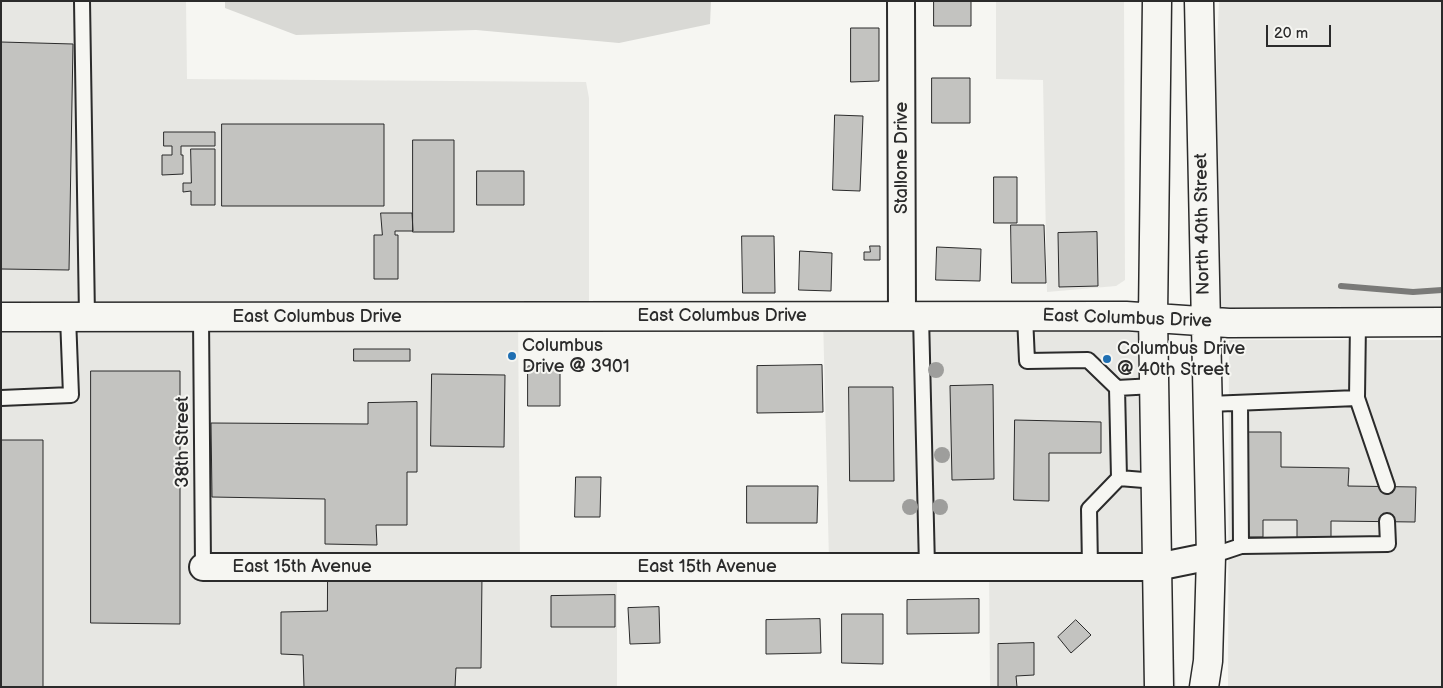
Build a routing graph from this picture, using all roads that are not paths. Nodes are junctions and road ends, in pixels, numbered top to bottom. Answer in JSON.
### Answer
{"nodes":[{"id":1,"x":82,"y":1,"type":"edge"},
{"id":2,"x":901,"y":1,"type":"edge"},
{"id":3,"x":1157,"y":1,"type":"edge"},
{"id":4,"x":1199,"y":1,"type":"edge"},
{"id":5,"x":912,"y":316,"type":"junction"},
{"id":6,"x":1025,"y":316,"type":"junction"},
{"id":7,"x":1153,"y":316,"type":"junction"},
{"id":8,"x":1,"y":317,"type":"edge"},
{"id":9,"x":77,"y":317,"type":"junction"},
{"id":10,"x":201,"y":317,"type":"junction"},
{"id":11,"x":1204,"y":320,"type":"junction"},
{"id":12,"x":1358,"y":322,"type":"junction"},
{"id":13,"x":1442,"y":322,"type":"edge"},
{"id":14,"x":1154,"y":386,"type":"junction"},
{"id":15,"x":1117,"y":388,"type":"junction"},
{"id":16,"x":1,"y":398,"type":"edge"},
{"id":17,"x":1357,"y":398,"type":"junction"},
{"id":18,"x":1240,"y":403,"type":"junction"},
{"id":19,"x":1209,"y":404,"type":"junction"},
{"id":20,"x":1119,"y":478,"type":"junction"},
{"id":21,"x":1156,"y":480,"type":"junction"},
{"id":22,"x":1387,"y":486,"type":"dead end"},
{"id":23,"x":1387,"y":521,"type":"dead end"},
{"id":24,"x":1241,"y":546,"type":"junction"},
{"id":25,"x":1211,"y":556,"type":"junction"},
{"id":26,"x":203,"y":567,"type":"joint"},
{"id":27,"x":926,"y":567,"type":"junction"},
{"id":28,"x":1090,"y":567,"type":"junction"},
{"id":29,"x":1157,"y":567,"type":"junction"},
{"id":30,"x":1158,"y":687,"type":"edge"},
{"id":31,"x":1204,"y":687,"type":"edge"}],
"edges":[{"from":1,"to":9,"type":"lane"},
{"from":2,"to":5,"type":"street","name":"Stallone Drive"},
{"from":3,"to":7,"type":"main road"},
{"from":4,"to":11,"type":"main road","name":"North 40th Street"},
{"from":5,"to":6,"type":"main road","name":"East Columbus Drive"},
{"from":5,"to":10,"type":"main road","name":"East Columbus Drive"},
{"from":5,"to":27,"type":"lane"},
{"from":6,"to":7,"type":"main road","name":"East Columbus Drive"},
{"from":6,"to":15,"type":"lane"},
{"from":7,"to":11,"type":"main road","name":"East Columbus Drive"},
{"from":7,"to":14,"type":"main road"},
{"from":8,"to":9,"type":"main road","name":"East Columbus Drive"},
{"from":9,"to":10,"type":"main road","name":"East Columbus Drive"},
{"from":9,"to":16,"type":"lane"},
{"from":10,"to":26,"type":"lane","name":"38th Street"},
{"from":11,"to":12,"type":"main road","name":"East Columbus Drive"},
{"from":11,"to":19,"type":"main road","name":"North 40th Street"},
{"from":12,"to":13,"type":"main road","name":"East Columbus Drive"},
{"from":12,"to":17,"type":"lane"},
{"from":14,"to":15,"type":"lane"},
{"from":14,"to":21,"type":"main road"},
{"from":15,"to":20,"type":"lane"},
{"from":17,"to":18,"type":"lane"},
{"from":17,"to":22,"type":"lane"},
{"from":18,"to":19,"type":"lane"},
{"from":18,"to":24,"type":"lane"},
{"from":19,"to":25,"type":"main road","name":"North 40th Street"},
{"from":20,"to":21,"type":"lane"},
{"from":20,"to":28,"type":"lane"},
{"from":21,"to":29,"type":"main road"},
{"from":23,"to":24,"type":"lane"},
{"from":24,"to":25,"type":"lane"},
{"from":25,"to":29,"type":"street","name":"East 15th Avenue"},
{"from":25,"to":31,"type":"main road","name":"North 40th Street"},
{"from":26,"to":27,"type":"street","name":"East 15th Avenue"},
{"from":27,"to":28,"type":"street","name":"East 15th Avenue"},
{"from":28,"to":29,"type":"street","name":"East 15th Avenue"},
{"from":29,"to":30,"type":"main road"}]}
